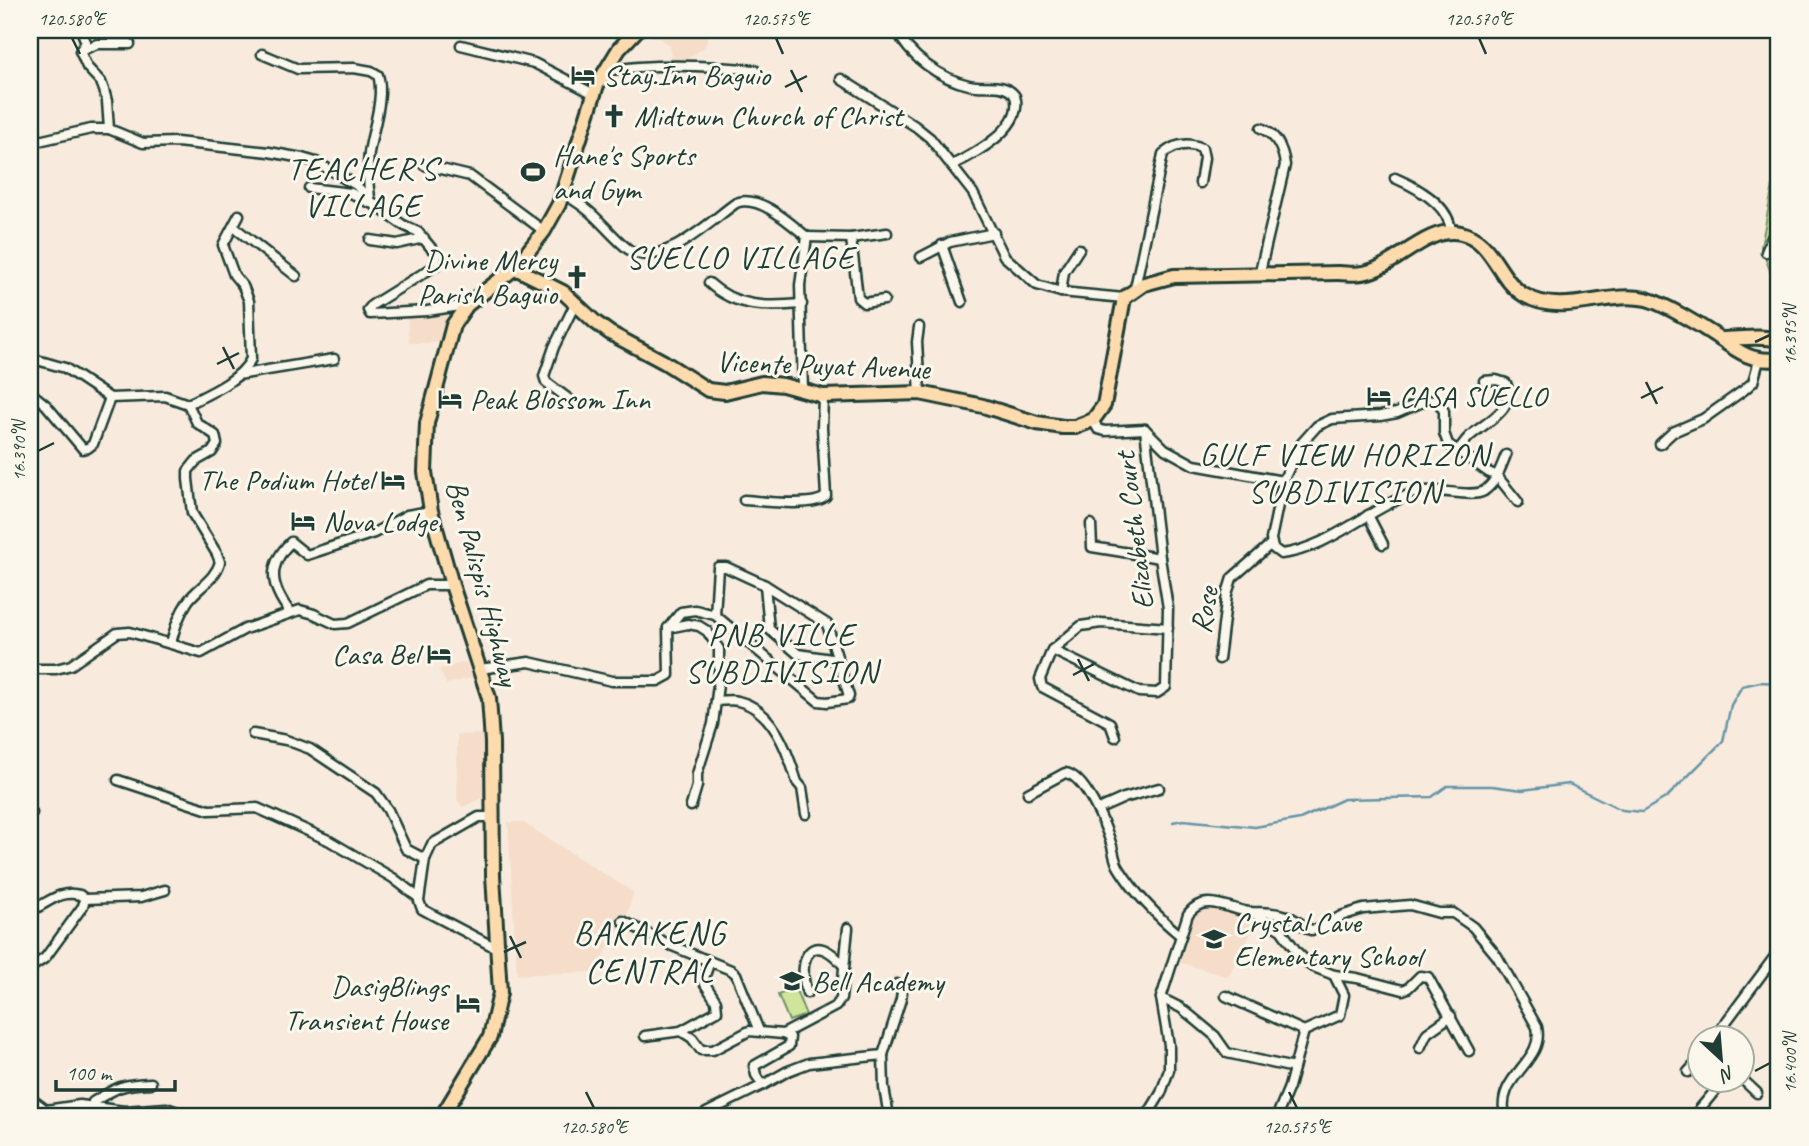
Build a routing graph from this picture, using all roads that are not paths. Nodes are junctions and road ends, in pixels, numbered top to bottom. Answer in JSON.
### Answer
{"nodes":[{"id":1,"x":81,"y":30,"type":"edge"},
{"id":2,"x":637,"y":30,"type":"edge"},
{"id":3,"x":897,"y":30,"type":"edge"},
{"id":4,"x":130,"y":44,"type":"dead end"},
{"id":5,"x":461,"y":45,"type":"dead end"},
{"id":6,"x":80,"y":51,"type":"junction"},
{"id":7,"x":262,"y":54,"type":"dead end"},
{"id":8,"x":755,"y":70,"type":"dead end"},
{"id":9,"x":604,"y":71,"type":"junction"},
{"id":10,"x":841,"y":79,"type":"dead end"},
{"id":11,"x":594,"y":94,"type":"junction"},
{"id":12,"x":1261,"y":128,"type":"dead end"},
{"id":13,"x":109,"y":130,"type":"junction"},
{"id":14,"x":30,"y":143,"type":"edge"},
{"id":15,"x":424,"y":165,"type":"dead end"},
{"id":16,"x":952,"y":165,"type":"junction"},
{"id":17,"x":1395,"y":178,"type":"dead end"},
{"id":18,"x":1200,"y":183,"type":"dead end"},
{"id":19,"x":309,"y":188,"type":"dead end"},
{"id":20,"x":563,"y":193,"type":"junction"},
{"id":21,"x":370,"y":198,"type":"junction"},
{"id":22,"x":376,"y":206,"type":"junction"},
{"id":23,"x":239,"y":215,"type":"dead end"},
{"id":24,"x":1779,"y":221,"type":"edge"},
{"id":25,"x":233,"y":227,"type":"junction"},
{"id":26,"x":544,"y":231,"type":"junction"},
{"id":27,"x":1451,"y":232,"type":"junction"},
{"id":28,"x":887,"y":233,"type":"dead end"},
{"id":29,"x":994,"y":233,"type":"junction"},
{"id":30,"x":807,"y":237,"type":"junction"},
{"id":31,"x":424,"y":238,"type":"junction"},
{"id":32,"x":851,"y":238,"type":"junction"},
{"id":33,"x":370,"y":240,"type":"dead end"},
{"id":34,"x":943,"y":246,"type":"junction"},
{"id":35,"x":1079,"y":249,"type":"dead end"},
{"id":36,"x":1766,"y":252,"type":"dead end"},
{"id":37,"x":921,"y":257,"type":"dead end"},
{"id":38,"x":515,"y":268,"type":"junction"},
{"id":39,"x":296,"y":276,"type":"dead end"},
{"id":40,"x":1259,"y":276,"type":"junction"},
{"id":41,"x":709,"y":283,"type":"dead end"},
{"id":42,"x":1135,"y":288,"type":"junction"},
{"id":43,"x":1061,"y":292,"type":"junction"},
{"id":44,"x":1124,"y":298,"type":"junction"},
{"id":45,"x":884,"y":300,"type":"dead end"},
{"id":46,"x":576,"y":302,"type":"junction"},
{"id":47,"x":962,"y":302,"type":"dead end"},
{"id":48,"x":802,"y":304,"type":"junction"},
{"id":49,"x":467,"y":305,"type":"junction"},
{"id":50,"x":919,"y":327,"type":"dead end"},
{"id":51,"x":1720,"y":339,"type":"junction"},
{"id":52,"x":1779,"y":340,"type":"edge"},
{"id":53,"x":30,"y":358,"type":"edge"},
{"id":54,"x":334,"y":359,"type":"dead end"},
{"id":55,"x":1779,"y":359,"type":"edge"},
{"id":56,"x":1759,"y":360,"type":"junction"},
{"id":57,"x":235,"y":376,"type":"junction"},
{"id":58,"x":1484,"y":381,"type":"dead end"},
{"id":59,"x":803,"y":391,"type":"junction"},
{"id":60,"x":30,"y":392,"type":"edge"},
{"id":61,"x":920,"y":393,"type":"junction"},
{"id":62,"x":823,"y":396,"type":"junction"},
{"id":63,"x":110,"y":398,"type":"junction"},
{"id":64,"x":570,"y":400,"type":"dead end"},
{"id":65,"x":188,"y":404,"type":"junction"},
{"id":66,"x":1093,"y":420,"type":"junction"},
{"id":67,"x":1145,"y":429,"type":"junction"},
{"id":68,"x":1660,"y":444,"type":"dead end"},
{"id":69,"x":1458,"y":451,"type":"junction"},
{"id":70,"x":1506,"y":455,"type":"dead end"},
{"id":71,"x":1497,"y":476,"type":"junction"},
{"id":72,"x":1283,"y":481,"type":"junction"},
{"id":73,"x":744,"y":500,"type":"dead end"},
{"id":74,"x":1518,"y":502,"type":"dead end"},
{"id":75,"x":430,"y":511,"type":"junction"},
{"id":76,"x":1368,"y":515,"type":"junction"},
{"id":77,"x":1091,"y":524,"type":"dead end"},
{"id":78,"x":1271,"y":544,"type":"junction"},
{"id":79,"x":1383,"y":544,"type":"dead end"},
{"id":80,"x":1160,"y":558,"type":"junction"},
{"id":81,"x":452,"y":585,"type":"junction"},
{"id":82,"x":765,"y":585,"type":"junction"},
{"id":83,"x":290,"y":612,"type":"junction"},
{"id":84,"x":715,"y":615,"type":"junction"},
{"id":85,"x":668,"y":628,"type":"junction"},
{"id":86,"x":1168,"y":628,"type":"junction"},
{"id":87,"x":171,"y":643,"type":"junction"},
{"id":88,"x":1052,"y":650,"type":"junction"},
{"id":89,"x":1219,"y":659,"type":"dead end"},
{"id":90,"x":838,"y":660,"type":"junction"},
{"id":91,"x":30,"y":668,"type":"edge"},
{"id":92,"x":480,"y":669,"type":"junction"},
{"id":93,"x":716,"y":701,"type":"junction"},
{"id":94,"x":253,"y":734,"type":"dead end"},
{"id":95,"x":1115,"y":737,"type":"dead end"},
{"id":96,"x":118,"y":780,"type":"dead end"},
{"id":97,"x":1159,"y":789,"type":"dead end"},
{"id":98,"x":1028,"y":793,"type":"dead end"},
{"id":99,"x":691,"y":806,"type":"dead end"},
{"id":100,"x":1097,"y":810,"type":"junction"},
{"id":101,"x":806,"y":814,"type":"dead end"},
{"id":102,"x":492,"y":817,"type":"junction"},
{"id":103,"x":425,"y":859,"type":"junction"},
{"id":104,"x":165,"y":890,"type":"dead end"},
{"id":105,"x":419,"y":898,"type":"junction"},
{"id":106,"x":85,"y":900,"type":"junction"},
{"id":107,"x":30,"y":911,"type":"edge"},
{"id":108,"x":1251,"y":912,"type":"junction"},
{"id":109,"x":623,"y":921,"type":"dead end"},
{"id":110,"x":848,"y":928,"type":"dead end"},
{"id":111,"x":1181,"y":936,"type":"junction"},
{"id":112,"x":498,"y":949,"type":"junction"},
{"id":113,"x":1779,"y":951,"type":"edge"},
{"id":114,"x":705,"y":959,"type":"junction"},
{"id":115,"x":844,"y":965,"type":"junction"},
{"id":116,"x":30,"y":968,"type":"edge"},
{"id":117,"x":1334,"y":975,"type":"junction"},
{"id":118,"x":897,"y":984,"type":"dead end"},
{"id":119,"x":807,"y":993,"type":"dead end"},
{"id":120,"x":1226,"y":996,"type":"dead end"},
{"id":121,"x":1161,"y":998,"type":"junction"},
{"id":122,"x":1451,"y":1016,"type":"junction"},
{"id":123,"x":1724,"y":1024,"type":"edge"},
{"id":124,"x":681,"y":1031,"type":"junction"},
{"id":125,"x":759,"y":1031,"type":"junction"},
{"id":126,"x":1304,"y":1031,"type":"junction"},
{"id":127,"x":783,"y":1034,"type":"junction"},
{"id":128,"x":645,"y":1036,"type":"dead end"},
{"id":129,"x":1420,"y":1048,"type":"dead end"},
{"id":130,"x":1469,"y":1051,"type":"dead end"},
{"id":131,"x":883,"y":1055,"type":"junction"},
{"id":132,"x":1294,"y":1068,"type":"junction"},
{"id":133,"x":151,"y":1083,"type":"dead end"},
{"id":134,"x":763,"y":1085,"type":"junction"},
{"id":135,"x":1712,"y":1094,"type":"edge"},
{"id":136,"x":30,"y":1098,"type":"edge"},
{"id":137,"x":92,"y":1106,"type":"junction"},
{"id":138,"x":1698,"y":1111,"type":"dead end"},
{"id":139,"x":57,"y":1113,"type":"edge"},
{"id":140,"x":706,"y":1113,"type":"dead end"},
{"id":141,"x":189,"y":1116,"type":"edge"},
{"id":142,"x":442,"y":1116,"type":"edge"},
{"id":143,"x":889,"y":1116,"type":"edge"},
{"id":144,"x":1147,"y":1116,"type":"edge"},
{"id":145,"x":1277,"y":1116,"type":"edge"},
{"id":146,"x":1505,"y":1116,"type":"edge"}],
"edges":[{"from":1,"to":6,"type":"street"},
{"from":2,"to":9,"type":"main road","name":"Ben Palispis Highway"},
{"from":3,"to":16,"type":"street"},
{"from":4,"to":6,"type":"street"},
{"from":5,"to":11,"type":"street"},
{"from":6,"to":13,"type":"street"},
{"from":7,"to":21,"type":"street"},
{"from":8,"to":9,"type":"street"},
{"from":9,"to":11,"type":"main road","name":"Ben Palispis Highway"},
{"from":10,"to":16,"type":"street"},
{"from":11,"to":20,"type":"main road","name":"Ben Palispis Highway"},
{"from":12,"to":40,"type":"street"},
{"from":13,"to":14,"type":"street"},
{"from":13,"to":21,"type":"street"},
{"from":15,"to":26,"type":"street"},
{"from":16,"to":29,"type":"street"},
{"from":17,"to":27,"type":"street"},
{"from":18,"to":42,"type":"street"},
{"from":19,"to":22,"type":"street"},
{"from":20,"to":26,"type":"main road","name":"Ben Palispis Highway"},
{"from":20,"to":30,"type":"street"},
{"from":21,"to":22,"type":"street"},
{"from":22,"to":31,"type":"street"},
{"from":23,"to":25,"type":"street"},
{"from":24,"to":36,"type":"street"},
{"from":25,"to":39,"type":"street"},
{"from":25,"to":57,"type":"street"},
{"from":26,"to":38,"type":"main road","name":"Ben Palispis Highway"},
{"from":27,"to":40,"type":"main road"},
{"from":27,"to":51,"type":"main road"},
{"from":28,"to":32,"type":"street"},
{"from":29,"to":34,"type":"street"},
{"from":29,"to":43,"type":"street"},
{"from":30,"to":32,"type":"street"},
{"from":30,"to":48,"type":"street"},
{"from":31,"to":33,"type":"street"},
{"from":31,"to":49,"type":"street"},
{"from":32,"to":45,"type":"street"},
{"from":34,"to":37,"type":"street"},
{"from":34,"to":47,"type":"street"},
{"from":35,"to":43,"type":"street"},
{"from":38,"to":46,"type":"main road","name":"Vicente Puyat Avenue"},
{"from":38,"to":49,"type":"main road","name":"Ben Palispis Highway"},
{"from":40,"to":42,"type":"main road"},
{"from":41,"to":48,"type":"street"},
{"from":42,"to":44,"type":"main road"},
{"from":43,"to":44,"type":"street"},
{"from":44,"to":66,"type":"main road"},
{"from":46,"to":59,"type":"main road","name":"Vicente Puyat Avenue"},
{"from":46,"to":64,"type":"street"},
{"from":48,"to":59,"type":"street"},
{"from":49,"to":75,"type":"main road","name":"Ben Palispis Highway"},
{"from":50,"to":61,"type":"street"},
{"from":51,"to":52,"type":"main road"},
{"from":51,"to":56,"type":"main road"},
{"from":53,"to":63,"type":"street"},
{"from":54,"to":57,"type":"street"},
{"from":55,"to":56,"type":"main road"},
{"from":56,"to":68,"type":"street"},
{"from":57,"to":65,"type":"street"},
{"from":58,"to":69,"type":"street"},
{"from":59,"to":62,"type":"main road","name":"Vicente Puyat Avenue"},
{"from":60,"to":63,"type":"street"},
{"from":61,"to":62,"type":"main road","name":"Vicente Puyat Avenue"},
{"from":61,"to":66,"type":"main road","name":"Vicente Puyat Avenue"},
{"from":62,"to":73,"type":"street"},
{"from":63,"to":65,"type":"street"},
{"from":65,"to":87,"type":"street"},
{"from":66,"to":67,"type":"street"},
{"from":67,"to":72,"type":"street"},
{"from":67,"to":80,"type":"street","name":"Elizabeth Court"},
{"from":69,"to":71,"type":"street"},
{"from":69,"to":72,"type":"street"},
{"from":70,"to":71,"type":"street"},
{"from":71,"to":74,"type":"street"},
{"from":71,"to":76,"type":"street"},
{"from":72,"to":78,"type":"street"},
{"from":75,"to":81,"type":"main road","name":"Ben Palispis Highway"},
{"from":75,"to":83,"type":"street"},
{"from":76,"to":78,"type":"street"},
{"from":76,"to":79,"type":"street"},
{"from":77,"to":80,"type":"street"},
{"from":78,"to":89,"type":"street","name":"Rose"},
{"from":80,"to":86,"type":"street","name":"Elizabeth Court"},
{"from":81,"to":83,"type":"street"},
{"from":81,"to":92,"type":"main road","name":"Ben Palispis Highway"},
{"from":82,"to":84,"type":"street"},
{"from":82,"to":90,"type":"street"},
{"from":82,"to":90,"type":"street"},
{"from":83,"to":87,"type":"street"},
{"from":84,"to":85,"type":"street"},
{"from":84,"to":90,"type":"street"},
{"from":85,"to":92,"type":"street"},
{"from":85,"to":93,"type":"street"},
{"from":86,"to":88,"type":"street","name":"Elizabeth Court"},
{"from":86,"to":88,"type":"street"},
{"from":87,"to":91,"type":"street"},
{"from":88,"to":95,"type":"street"},
{"from":92,"to":102,"type":"main road","name":"Ben Palispis Highway"},
{"from":93,"to":99,"type":"street"},
{"from":93,"to":101,"type":"street"},
{"from":94,"to":103,"type":"street"},
{"from":96,"to":105,"type":"street"},
{"from":97,"to":100,"type":"street"},
{"from":98,"to":100,"type":"street"},
{"from":100,"to":111,"type":"street"},
{"from":102,"to":103,"type":"street"},
{"from":102,"to":112,"type":"main road","name":"Ben Palispis Highway"},
{"from":103,"to":105,"type":"street"},
{"from":104,"to":106,"type":"street"},
{"from":105,"to":112,"type":"street"},
{"from":106,"to":107,"type":"street"},
{"from":106,"to":116,"type":"street"},
{"from":108,"to":111,"type":"street"},
{"from":108,"to":117,"type":"street"},
{"from":108,"to":146,"type":"street"},
{"from":109,"to":114,"type":"street"},
{"from":110,"to":115,"type":"street"},
{"from":111,"to":121,"type":"street"},
{"from":112,"to":142,"type":"main road","name":"Ben Palispis Highway"},
{"from":113,"to":123,"type":"street"},
{"from":114,"to":124,"type":"street"},
{"from":114,"to":125,"type":"street"},
{"from":115,"to":119,"type":"street"},
{"from":115,"to":127,"type":"street"},
{"from":117,"to":122,"type":"street"},
{"from":117,"to":126,"type":"street"},
{"from":118,"to":131,"type":"street"},
{"from":120,"to":126,"type":"street"},
{"from":121,"to":132,"type":"street"},
{"from":121,"to":144,"type":"street"},
{"from":122,"to":129,"type":"street"},
{"from":122,"to":130,"type":"street"},
{"from":124,"to":125,"type":"street"},
{"from":124,"to":128,"type":"street"},
{"from":125,"to":127,"type":"street"},
{"from":126,"to":132,"type":"street"},
{"from":127,"to":134,"type":"street"},
{"from":131,"to":134,"type":"street"},
{"from":131,"to":143,"type":"street"},
{"from":132,"to":145,"type":"street"},
{"from":133,"to":137,"type":"street"},
{"from":134,"to":140,"type":"street"},
{"from":135,"to":138,"type":"street"},
{"from":136,"to":139,"type":"street"},
{"from":137,"to":139,"type":"street"},
{"from":137,"to":141,"type":"street"}]}
